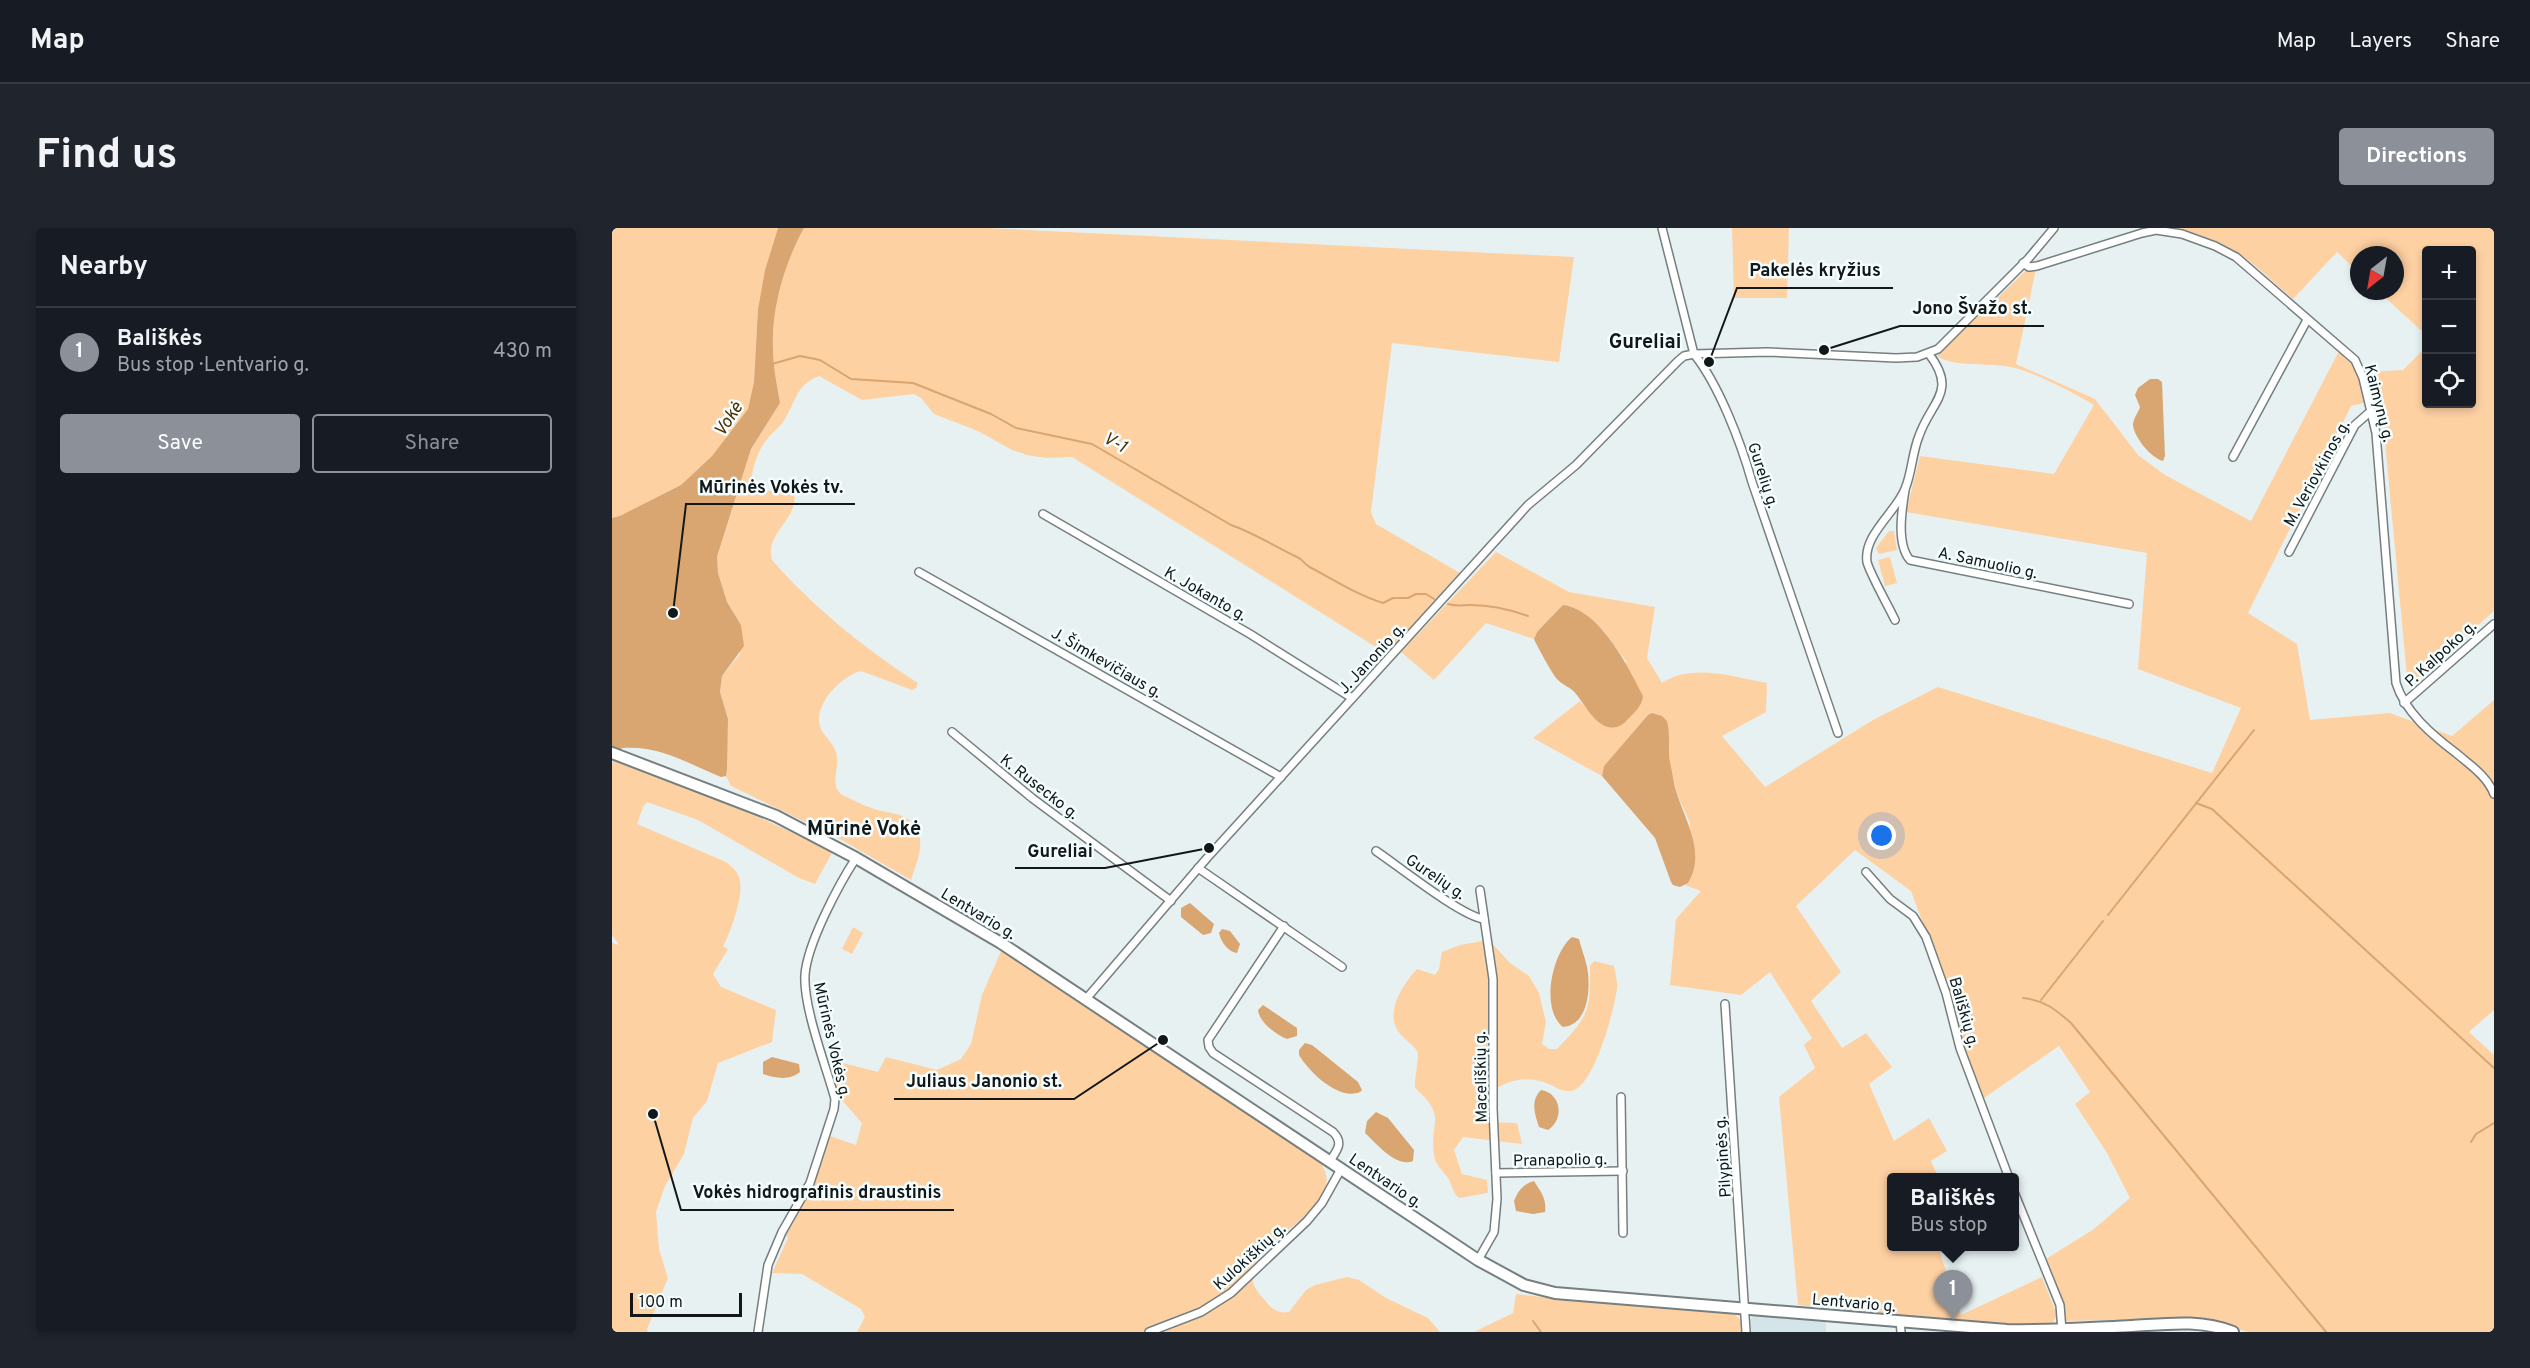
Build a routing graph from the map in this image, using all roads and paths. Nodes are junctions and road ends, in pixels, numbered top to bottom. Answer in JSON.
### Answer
{"nodes":[{"id":1,"x":1662,"y":228,"type":"edge"},
{"id":2,"x":2054,"y":228,"type":"edge"},
{"id":3,"x":2024,"y":263,"type":"junction"},
{"id":4,"x":2307,"y":320,"type":"junction"},
{"id":5,"x":1694,"y":354,"type":"junction"},
{"id":6,"x":1929,"y":354,"type":"junction"},
{"id":7,"x":2371,"y":411,"type":"junction"},
{"id":8,"x":2233,"y":457,"type":"dead end"},
{"id":9,"x":1905,"y":490,"type":"junction"},
{"id":10,"x":1043,"y":514,"type":"dead end"},
{"id":11,"x":2289,"y":552,"type":"dead end"},
{"id":12,"x":919,"y":572,"type":"dead end"},
{"id":13,"x":2129,"y":604,"type":"dead end"},
{"id":14,"x":1895,"y":620,"type":"dead end"},
{"id":15,"x":2494,"y":624,"type":"edge"},
{"id":16,"x":1352,"y":698,"type":"junction"},
{"id":17,"x":2404,"y":703,"type":"junction"},
{"id":18,"x":952,"y":732,"type":"dead end"},
{"id":19,"x":1838,"y":733,"type":"dead end"},
{"id":20,"x":612,"y":753,"type":"edge"},
{"id":21,"x":1281,"y":777,"type":"junction"},
{"id":22,"x":2494,"y":794,"type":"edge"},
{"id":23,"x":1376,"y":851,"type":"dead end"},
{"id":24,"x":856,"y":858,"type":"junction"},
{"id":25,"x":1198,"y":868,"type":"junction"},
{"id":26,"x":1866,"y":872,"type":"dead end"},
{"id":27,"x":1480,"y":890,"type":"dead end"},
{"id":28,"x":1171,"y":901,"type":"junction"},
{"id":29,"x":1484,"y":919,"type":"junction"},
{"id":30,"x":1284,"y":926,"type":"junction"},
{"id":31,"x":1342,"y":967,"type":"dead end"},
{"id":32,"x":1086,"y":999,"type":"junction"},
{"id":33,"x":1725,"y":1004,"type":"dead end"},
{"id":34,"x":1621,"y":1097,"type":"dead end"},
{"id":35,"x":1330,"y":1161,"type":"junction"},
{"id":36,"x":1341,"y":1169,"type":"junction"},
{"id":37,"x":1623,"y":1171,"type":"junction"},
{"id":38,"x":1496,"y":1173,"type":"junction"},
{"id":39,"x":2007,"y":1173,"type":"edge"},
{"id":40,"x":2019,"y":1204,"type":"edge"},
{"id":41,"x":1623,"y":1233,"type":"dead end"},
{"id":42,"x":1478,"y":1260,"type":"junction"},
{"id":43,"x":1745,"y":1309,"type":"junction"},
{"id":44,"x":1901,"y":1327,"type":"edge"},
{"id":45,"x":2062,"y":1331,"type":"edge"},
{"id":46,"x":758,"y":1332,"type":"edge"},
{"id":47,"x":1149,"y":1332,"type":"edge"},
{"id":48,"x":1746,"y":1332,"type":"edge"},
{"id":49,"x":2233,"y":1332,"type":"edge"}],
"edges":[{"from":1,"to":5,"type":"street","name":"Gurelių g."},
{"from":2,"to":3,"type":"street"},
{"from":3,"to":4,"type":"street","name":"Kaimynų g."},
{"from":3,"to":6,"type":"street"},
{"from":4,"to":7,"type":"street","name":"Kaimynų g."},
{"from":4,"to":8,"type":"street"},
{"from":5,"to":6,"type":"street"},
{"from":5,"to":16,"type":"street","name":"J. Janonio g."},
{"from":5,"to":19,"type":"street","name":"Gurelių g."},
{"from":6,"to":9,"type":"street"},
{"from":7,"to":11,"type":"street","name":"M. Veriovkinos g."},
{"from":7,"to":17,"type":"street","name":"Kaimynų g."},
{"from":9,"to":13,"type":"street","name":"A. Samuolio g."},
{"from":9,"to":14,"type":"street"},
{"from":10,"to":16,"type":"street","name":"K. Jokanto g."},
{"from":12,"to":21,"type":"street","name":"J. Šimkevičiaus g."},
{"from":15,"to":17,"type":"street","name":"P. Kalpoko g."},
{"from":16,"to":21,"type":"street","name":"J. Janonio g."},
{"from":17,"to":22,"type":"street","name":"Kaimynų g."},
{"from":18,"to":28,"type":"street","name":"K. Rusecko g."},
{"from":20,"to":24,"type":"main road","name":"Lentvario g."},
{"from":21,"to":25,"type":"street","name":"J. Janonio g."},
{"from":23,"to":29,"type":"street","name":"Gurelių g."},
{"from":24,"to":32,"type":"main road","name":"Lentvario g."},
{"from":24,"to":46,"type":"street","name":"Mūrinės Vokės g."},
{"from":25,"to":28,"type":"street","name":"J. Janonio g."},
{"from":25,"to":30,"type":"street"},
{"from":26,"to":39,"type":"street","name":"Bališkių g."},
{"from":27,"to":29,"type":"street","name":"Maceliškių g."},
{"from":28,"to":32,"type":"street","name":"J. Janonio g."},
{"from":29,"to":38,"type":"street","name":"Maceliškių g."},
{"from":30,"to":31,"type":"street"},
{"from":30,"to":35,"type":"street"},
{"from":32,"to":35,"type":"main road","name":"Lentvario g."},
{"from":33,"to":43,"type":"street","name":"Pilypinės g."},
{"from":34,"to":37,"type":"street","name":"Pranapolio g."},
{"from":35,"to":36,"type":"main road","name":"Lentvario g."},
{"from":36,"to":42,"type":"main road","name":"Lentvario g."},
{"from":36,"to":47,"type":"street","name":"Kulokiškių g."},
{"from":37,"to":38,"type":"street","name":"Pranapolio g."},
{"from":37,"to":41,"type":"street"},
{"from":38,"to":42,"type":"street","name":"Maceliškių g."},
{"from":40,"to":45,"type":"street"},
{"from":42,"to":43,"type":"main road","name":"Lentvario g."},
{"from":43,"to":44,"type":"main road","name":"Lentvario g."},
{"from":43,"to":48,"type":"street","name":"Pilypinės g."},
{"from":44,"to":45,"type":"main road","name":"Lentvario g."},
{"from":45,"to":49,"type":"main road","name":"Lentvario g."}]}
